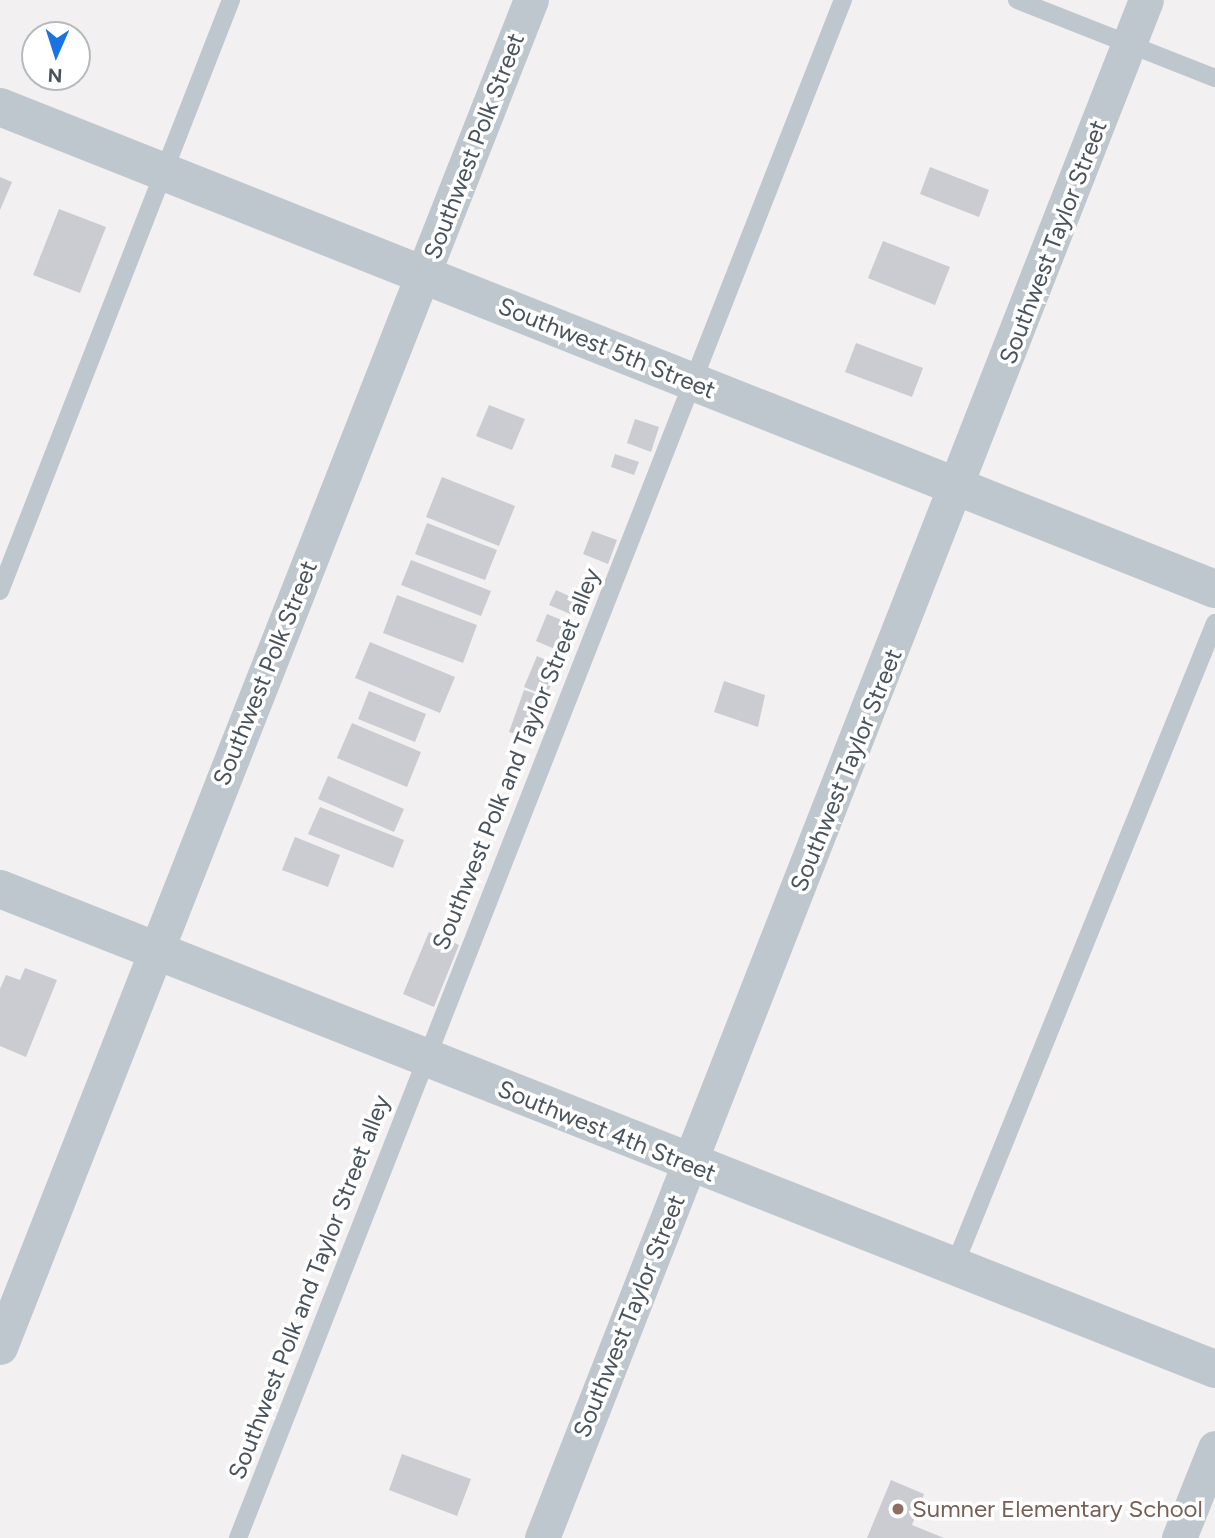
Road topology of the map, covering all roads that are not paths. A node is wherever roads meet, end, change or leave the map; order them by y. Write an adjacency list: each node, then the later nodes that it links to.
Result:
1 (231, 0): 9 (lane)
2 (531, 0): 10 (street, Southwest Polk Street)
3 (843, 0): 11 (lane, Southwest Polk and Taylor Street alley)
4 (1017, 0): 6 (lane)
5 (1146, 0): 6 (street, Southwest Taylor Street)
6 (1129, 44): 7 (lane); 12 (street, Southwest Taylor Street)
7 (1215, 78)
8 (0, 107): 9 (street, Southwest 5th Street)
9 (164, 172): 10 (street, Southwest 5th Street); 14 (lane)
10 (424, 275): 11 (street, Southwest 5th Street); 17 (street, Southwest Polk Street)
11 (692, 381): 12 (street, Southwest 5th Street); 18 (lane, Southwest Polk and Taylor Street alley)
12 (958, 487): 13 (street, Southwest 5th Street); 19 (street, Southwest Taylor Street)
13 (1215, 589)
14 (0, 591)
15 (1215, 623): 20 (lane)
16 (0, 889): 17 (street, Southwest 4th Street)
17 (156, 950): 18 (street, Southwest 4th Street); 21 (street, Southwest Polk Street)
18 (424, 1058): 19 (street, Southwest 4th Street); 24 (lane, Southwest Polk and Taylor Street alley)
19 (689, 1166): 20 (street, Southwest 4th Street); 25 (street, Southwest Taylor Street)
20 (955, 1264): 22 (street, Southwest 4th Street)
21 (0, 1347)
22 (1215, 1369)
23 (1215, 1448): 26 (street)
24 (238, 1538)
25 (542, 1538)
26 (1179, 1538)

